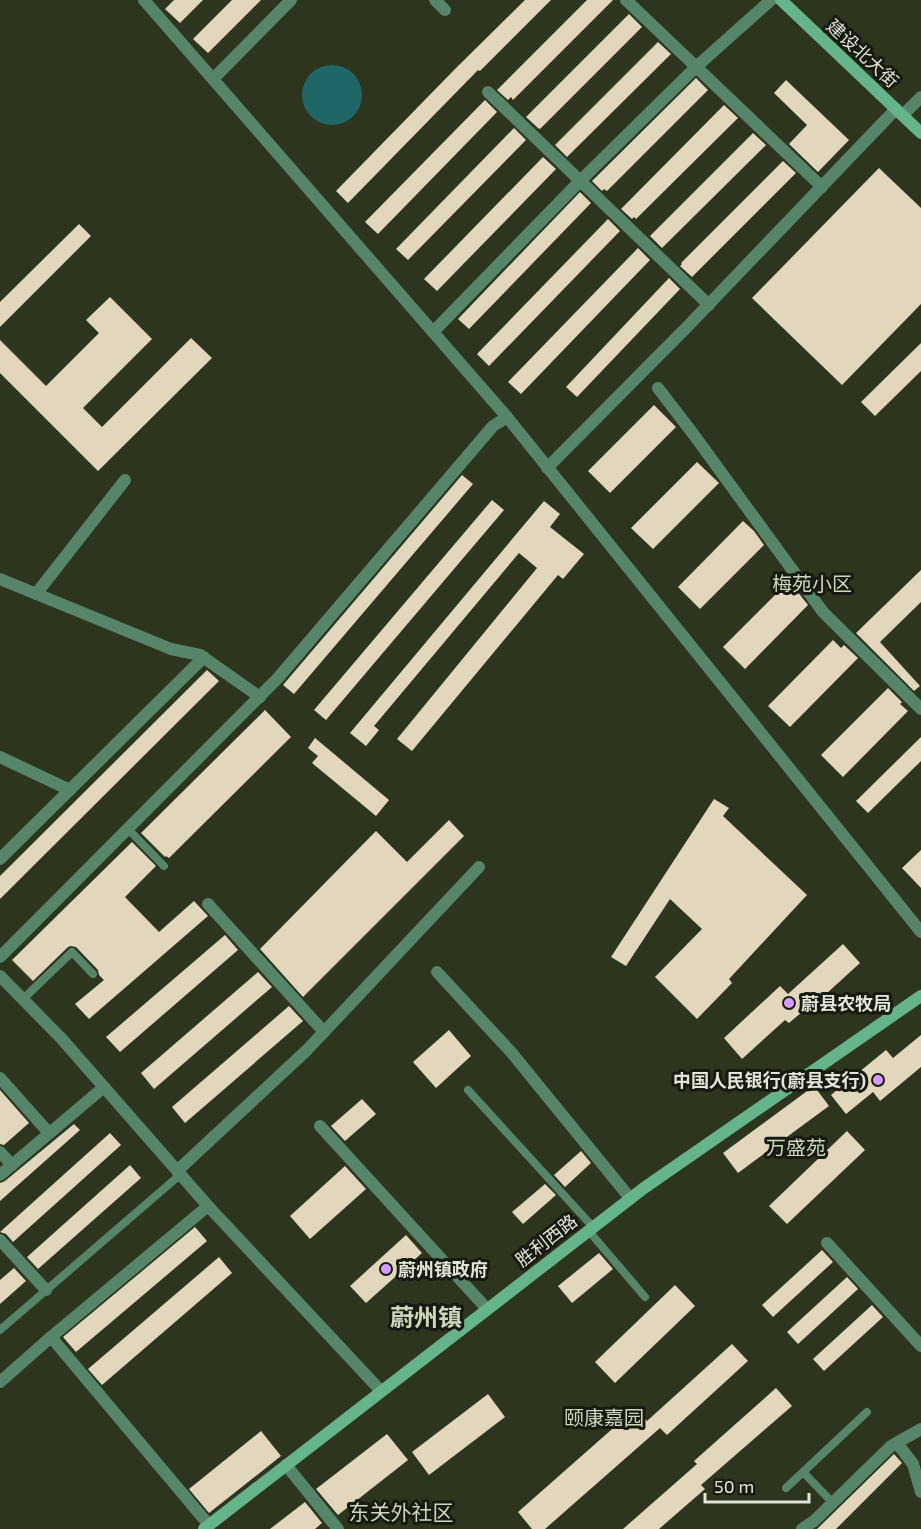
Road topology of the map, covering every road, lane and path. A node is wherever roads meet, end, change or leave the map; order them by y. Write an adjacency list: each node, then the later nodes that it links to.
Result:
1 (144, 0): 9 (street)
2 (291, 0): 9 (street)
3 (435, 0): 7 (street)
4 (626, 0): 8 (street)
5 (771, 0): 8 (street)
6 (781, 0): 12 (main road, 建设北大街)
7 (445, 10)
8 (696, 67): 14 (street); 15 (street)
9 (213, 80): 17 (street)
10 (488, 92): 14 (street)
11 (921, 97): 12 (street)
12 (899, 112): 13 (main road, 建设北大街); 15 (street)
13 (921, 133)
14 (580, 181): 16 (street); 17 (street)
15 (822, 187): 16 (street)
16 (709, 305): 20 (street)
17 (433, 332): 19 (street)
18 (658, 388): 26 (street)
19 (507, 417): 20 (street); 25 (street)
20 (547, 468): 34 (street)
21 (125, 480): 23 (street)
22 (0, 579): 23 (street)
23 (36, 594): 24 (street)
24 (204, 657): 25 (street); 28 (street)
25 (260, 696): 29 (street)
26 (921, 710)
27 (0, 757): 28 (street)
28 (70, 790): 30 (street)
29 (128, 829): 31 (lane); 35 (street)
30 (0, 860)
31 (164, 866)
32 (479, 867): 41 (street)
33 (208, 904): 41 (street)
34 (921, 932)
35 (0, 957)
36 (436, 972): 51 (street)
37 (93, 974): 40 (lane)
38 (0, 976): 40 (street)
39 (921, 996): 51 (main road, 胜利西路)
40 (22, 999): 43 (street)
41 (324, 1032): 49 (street)
42 (0, 1078): 46 (street)
43 (104, 1087): 46 (street); 49 (street)
44 (468, 1090): 53 (lane)
45 (320, 1126): 58 (street)
46 (49, 1133): 48 (street)
47 (0, 1152): 48 (street)
48 (12, 1165): 50 (street)
49 (179, 1173): 52 (street); 56 (lane)
50 (0, 1175)
51 (630, 1198): 53 (main road, 胜利西路)
52 (208, 1206): 60 (street); 63 (street)
53 (591, 1228): 57 (lane); 58 (main road, 胜利西路)
54 (0, 1240): 56 (street)
55 (827, 1243): 61 (street)
56 (46, 1290): 59 (lane)
57 (645, 1297)
58 (487, 1309): 63 (main road, 胜利西路)
59 (0, 1330)
60 (51, 1337): 62 (street); 72 (street)
61 (921, 1347)
62 (0, 1382)
63 (381, 1391): 67 (main road, 胜利西路)
64 (867, 1412): 68 (lane)
65 (921, 1429): 66 (street)
66 (897, 1443): 70 (street); 71 (street)
67 (286, 1465): 72 (main road, 胜利西路); 73 (street)
68 (803, 1472): 69 (lane); 71 (lane)
69 (786, 1488)
70 (921, 1492)
71 (833, 1503): 74 (street)
72 (207, 1527)
73 (338, 1529)
74 (802, 1529)

